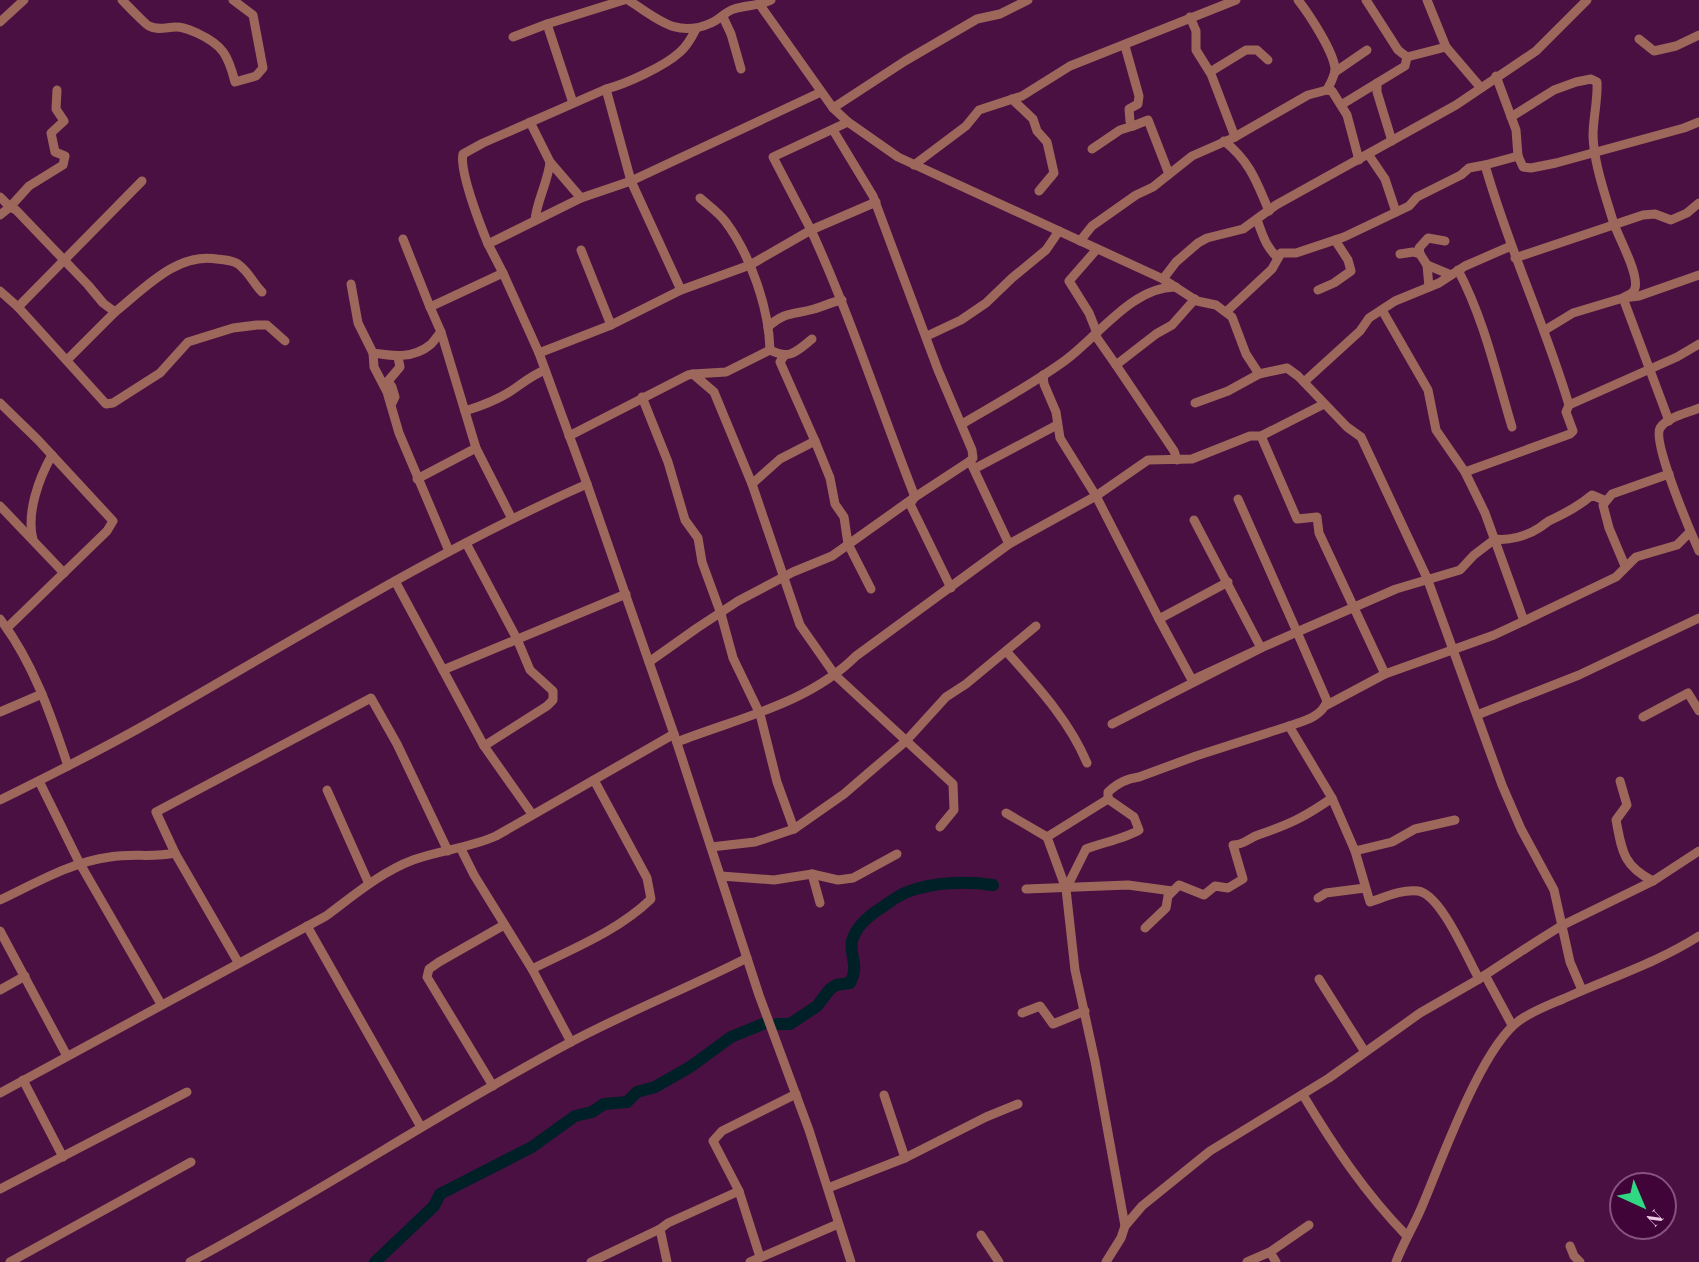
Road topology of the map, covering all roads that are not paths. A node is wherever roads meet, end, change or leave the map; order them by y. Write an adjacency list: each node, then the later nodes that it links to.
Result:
1 (24, 0): 16 (street)
2 (122, 0): 3 (street)
3 (233, 0)
4 (626, 0): 17 (street); 18 (street)
5 (771, 0): 13 (street)
6 (1028, 0): 40 (street)
7 (1236, 0): 15 (street)
8 (1298, 0): 29 (street)
9 (1366, 0): 25 (street)
10 (1427, 0): 23 (street)
11 (1585, 1): 30 (street)
12 (731, 5): 13 (street); 14 (street)
13 (760, 5): 36 (street)
14 (723, 17): 18 (street); 27 (street)
15 (1190, 18): 22 (street); 28 (street)
16 (0, 22)
17 (547, 24): 20 (street); 38 (street)
18 (696, 29): 33 (street)
19 (1699, 35): 21 (street)
20 (513, 37)
21 (1639, 39)
22 (1125, 46): 37 (street); 45 (street)
23 (1446, 47): 25 (street); 32 (street)
24 (1367, 50): 29 (street)
25 (1407, 57): 31 (street)
26 (1268, 60): 28 (street)
27 (741, 69)
28 (1209, 72): 47 (street)
29 (1335, 72): 35 (street)
30 (1496, 76): 32 (street); 41 (street)
31 (1377, 83): 39 (street); 48 (street)
32 (1481, 88): 48 (street)
33 (606, 89): 38 (street); 60 (street)
34 (57, 90): 67 (street)
35 (1327, 90): 39 (street); 47 (street)
36 (821, 92): 40 (street); 60 (street)
37 (1012, 99): 56 (street); 61 (street)
38 (573, 103): 43 (street)
39 (1341, 105): 54 (street)
40 (833, 108): 44 (street)
41 (1511, 117): 51 (street); 53 (street)
42 (1699, 121): 51 (street)
43 (530, 122): 55 (street); 80 (street)
44 (848, 122): 46 (street); 56 (street)
45 (1133, 126): 50 (street); 58 (street)
46 (833, 130): 65 (street); 74 (street)
47 (1235, 137): 49 (street)
48 (1392, 141): 52 (street)
49 (1224, 142): 58 (street); 68 (street)
50 (1092, 149)
51 (1594, 152): 53 (street); 73 (street)
52 (1368, 154): 54 (street); 69 (street)
53 (1518, 156): 57 (street)
54 (1359, 160): 68 (street)
55 (550, 163): 63 (street); 71 (street)
56 (914, 165): 75 (street)
57 (1485, 165): 69 (street); 81 (street)
58 (1169, 174): 79 (street)
59 (142, 181): 88 (street)
60 (631, 181): 63 (street); 98 (street)
61 (1039, 191)
62 (0, 197): 67 (street)
63 (581, 198): 71 (street)
64 (700, 198): 89 (street)
65 (876, 202): 74 (street); 116 (street)
66 (1699, 203): 73 (street)
67 (10, 207): 70 (street); 88 (street)
68 (1269, 211): 72 (street)
69 (1396, 212): 77 (street)
70 (0, 215)
71 (535, 220): 80 (street)
72 (1257, 220): 86 (street); 94 (street)
73 (1615, 226): 87 (street); 103 (street)
74 (811, 230): 89 (street); 105 (street)
75 (1059, 231): 79 (street); 116 (street)
76 (403, 239): 107 (street)
77 (1335, 240): 86 (street); 99 (street)
78 (1445, 240): 85 (street)
79 (1080, 241): 82 (street)
80 (488, 244): 91 (street)
81 (1511, 246): 87 (street); 92 (street)
82 (1097, 249): 94 (street); 115 (street)
83 (582, 250): 111 (street)
84 (1400, 254): 85 (street)
85 (1420, 254): 90 (street)
86 (1278, 258): 110 (street)
87 (1515, 258): 113 (street)
88 (65, 261): 106 (street); 109 (street)
89 (750, 265): 98 (street); 112 (street)
90 (1427, 265): 92 (street); 97 (street)
91 (503, 273): 107 (street); 122 (street)
92 (1454, 273): 97 (street); 144 (street)
93 (1699, 275): 103 (street)
94 (1159, 278): 96 (street); 102 (street)
95 (351, 285): 121 (street)
96 (1176, 287): 102 (street); 104 (street)
97 (1429, 288): 108 (street)
98 (681, 290): 111 (street)
99 (1318, 290)
100 (0, 291): 106 (street)
101 (262, 292): 109 (street)
102 (1143, 296): 115 (street)
103 (1623, 298): 113 (street); 128 (street)
104 (1195, 299): 110 (street); 126 (street)
105 (842, 300): 112 (street); 158 (street)
106 (18, 307): 125 (street)
107 (430, 307): 114 (street)
108 (1382, 310): 132 (street); 152 (street)
109 (115, 312): 125 (street)
110 (1226, 312): 130 (street)
111 (611, 325): 122 (street)
112 (768, 327): 120 (street)
113 (1545, 330): 138 (street)
114 (442, 332): 124 (street); 140 (street)
115 (1096, 334): 126 (street); 131 (street)
116 (927, 336): 142 (street)
117 (812, 340): 123 (street)
118 (285, 341): 125 (street)
119 (1699, 344): 128 (street)
120 (770, 350): 123 (street); 129 (street)
121 (373, 353): 124 (street); 137 (street)
122 (539, 353): 127 (street)
123 (784, 356): 147 (street)
124 (398, 357): 137 (street)
125 (66, 360)
126 (1116, 365): 150 (street)
127 (545, 370): 140 (street); 145 (street)
128 (1648, 370): 138 (street); 141 (street)
129 (693, 374): 133 (street); 156 (street)
130 (1259, 374): 132 (street); 135 (street)
131 (1043, 375): 142 (street); 143 (street)
132 (1304, 382): 136 (street)
133 (642, 397): 145 (street); 183 (street)
134 (0, 403): 149 (street)
135 (1195, 403)
136 (1324, 404): 146 (street); 176 (street)
137 (391, 405): 154 (street)
138 (1569, 405): 152 (street)
139 (1699, 408): 141 (street)
140 (465, 411): 148 (street)
141 (1668, 421): 153 (street)
142 (962, 424): 151 (street)
143 (1056, 425): 151 (street); 157 (street)
144 (1512, 427)
145 (569, 436): 155 (street)
146 (1261, 436): 150 (street); 182 (street)
147 (816, 441): 156 (street); 168 (street)
148 (476, 449): 154 (street); 162 (street)
149 (52, 455): 166 (street); 174 (street)
150 (1177, 460): 157 (street)
151 (972, 465): 158 (street); 169 (street)
152 (1465, 471): 165 (street)
153 (1669, 474): 160 (street); 164 (street)
154 (417, 479): 172 (street)
155 (587, 484): 162 (street); 181 (street)
156 (752, 484): 175 (street)
157 (1096, 496): 169 (street); 186 (street)
158 (915, 497): 168 (street); 179 (street)
159 (1238, 499): 190 (street)
160 (1606, 501): 165 (street); 173 (street)
161 (0, 506): 166 (street)
162 (511, 517): 167 (street)
163 (1194, 520): 178 (street)
164 (1690, 532): 170 (street); 171 (street)
165 (1495, 539): 176 (street); 187 (street)
166 (34, 543): 174 (street)
167 (466, 543): 172 (street); 191 (street)
168 (848, 544): 175 (street); 180 (street)
169 (1009, 544): 179 (street)
170 (1677, 545): 171 (street); 173 (street)
171 (1698, 550)
172 (449, 551): 177 (street)
173 (1625, 566): 187 (street)
174 (64, 573): 189 (street)
175 (784, 578): 183 (street); 197 (street)
176 (1427, 578): 182 (street); 193 (street)
177 (395, 581): 196 (street); 212 (street)
178 (1228, 582): 186 (street); 192 (street)
179 (951, 588): 197 (street)
180 (871, 589)
181 (626, 594): 191 (street); 195 (street)
182 (1353, 607): 190 (street); 198 (street)
183 (721, 614): 195 (street); 203 (street)
184 (1699, 618): 204 (street)
185 (0, 619): 189 (street)
186 (1159, 619): 192 (street)
187 (1524, 621): 193 (street)
188 (1036, 626): 194 (street)
189 (7, 628): 199 (street)
190 (1297, 632): 192 (street); 200 (street)
191 (517, 639): 196 (street); 210 (street)
192 (1261, 648): 206 (street)
193 (1453, 649): 198 (street); 204 (street)
194 (1006, 651): 209 (street); 211 (street)
195 (649, 662): 208 (street)
196 (443, 670): 210 (street)
197 (835, 674): 203 (street); 209 (street)
198 (1385, 674): 200 (street)
199 (42, 694): 202 (street); 212 (street)
200 (1325, 706): 207 (street)
201 (1699, 711): 205 (street)
202 (0, 712)
203 (760, 714): 208 (street); 224 (street)
204 (1477, 715): 247 (street)
205 (1643, 716)
206 (1112, 723)
207 (1289, 726): 217 (street); 218 (street)
208 (676, 738): 213 (street); 226 (street)
209 (906, 741): 223 (street); 224 (street)
210 (485, 746): 221 (street)
211 (1087, 763)
212 (68, 766): 214 (street)
213 (594, 780): 221 (street); 253 (street)
214 (39, 781): 219 (street); 233 (street)
215 (1620, 781): 236 (street)
216 (327, 790): 237 (street)
217 (1332, 798): 229 (street); 241 (street)
218 (1108, 799): 225 (street); 239 (street)
219 (0, 800)
220 (1006, 813): 225 (street)
221 (533, 814): 227 (street)
222 (1455, 820): 229 (street)
223 (940, 827)
224 (794, 829): 226 (street)
225 (1047, 837): 239 (street)
226 (711, 847): 235 (street)
227 (461, 849): 228 (street); 245 (street)
228 (448, 851): 231 (street); 237 (street)
229 (1355, 851): 238 (street)
230 (1699, 851): 236 (street)
231 (175, 853): 233 (street); 252 (street)
232 (897, 854): 234 (street)
233 (79, 862): 243 (street); 259 (street)
234 (812, 874): 235 (street); 244 (street)
235 (721, 876): 251 (street)
236 (1653, 881): 247 (street)
237 (369, 884): 246 (street)
238 (1365, 888): 242 (street); 255 (street)
239 (1066, 889): 240 (street); 241 (street); 260 (street)
240 (1026, 890)
241 (1172, 891): 248 (street)
242 (1318, 898)
243 (0, 900)
244 (820, 903)
245 (504, 925): 253 (street); 267 (street)
246 (307, 926): 252 (street); 274 (street)
247 (1562, 926): 255 (street); 258 (street)
248 (1145, 928)
249 (0, 931): 254 (street)
250 (1699, 936): 258 (street)
251 (747, 958): 263 (street); 270 (street)
252 (238, 962): 259 (street)
253 (532, 969): 263 (street)
254 (26, 976): 257 (street); 265 (street)
255 (1482, 977): 262 (street); 264 (street)
256 (1319, 979): 264 (street)
257 (0, 990)
258 (1582, 990): 262 (street)
259 (161, 1004): 265 (street)
260 (1085, 1011): 261 (street); 283 (street)
261 (1022, 1013)
262 (1512, 1025): 286 (street)
263 (571, 1042): 267 (street)
264 (1365, 1052): 272 (street)
265 (66, 1056): 266 (street)
266 (23, 1080): 269 (street); 275 (street)
267 (493, 1086): 274 (street)
268 (187, 1091): 275 (street)
269 (0, 1093)
270 (796, 1094): 278 (street); 280 (street)
271 (884, 1095): 276 (street)
272 (1303, 1095): 283 (street); 286 (street)
273 (1018, 1104): 276 (street)
274 (421, 1127): 291 (street)
275 (63, 1157): 279 (street)
276 (905, 1158): 278 (street)
277 (191, 1162): 290 (street)
278 (828, 1188): 281 (street)
279 (0, 1189)
280 (739, 1191): 284 (street); 289 (street)
281 (838, 1224): 289 (street); 295 (street)
282 (1309, 1225): 288 (street)
283 (1125, 1226): 297 (street)
284 (660, 1229): 292 (street); 293 (street)
285 (981, 1235): 296 (street)
286 (1406, 1235): 300 (street)
287 (1570, 1246): 301 (street)
288 (1270, 1251): 298 (street); 299 (street)
289 (760, 1257): 294 (street)
290 (10, 1262)
291 (190, 1262)
292 (591, 1262)
293 (667, 1262)
294 (750, 1262)
295 (851, 1262)
296 (999, 1262)
297 (1106, 1262)
298 (1247, 1262)
299 (1276, 1262)
300 (1396, 1262)
301 (1580, 1262)

